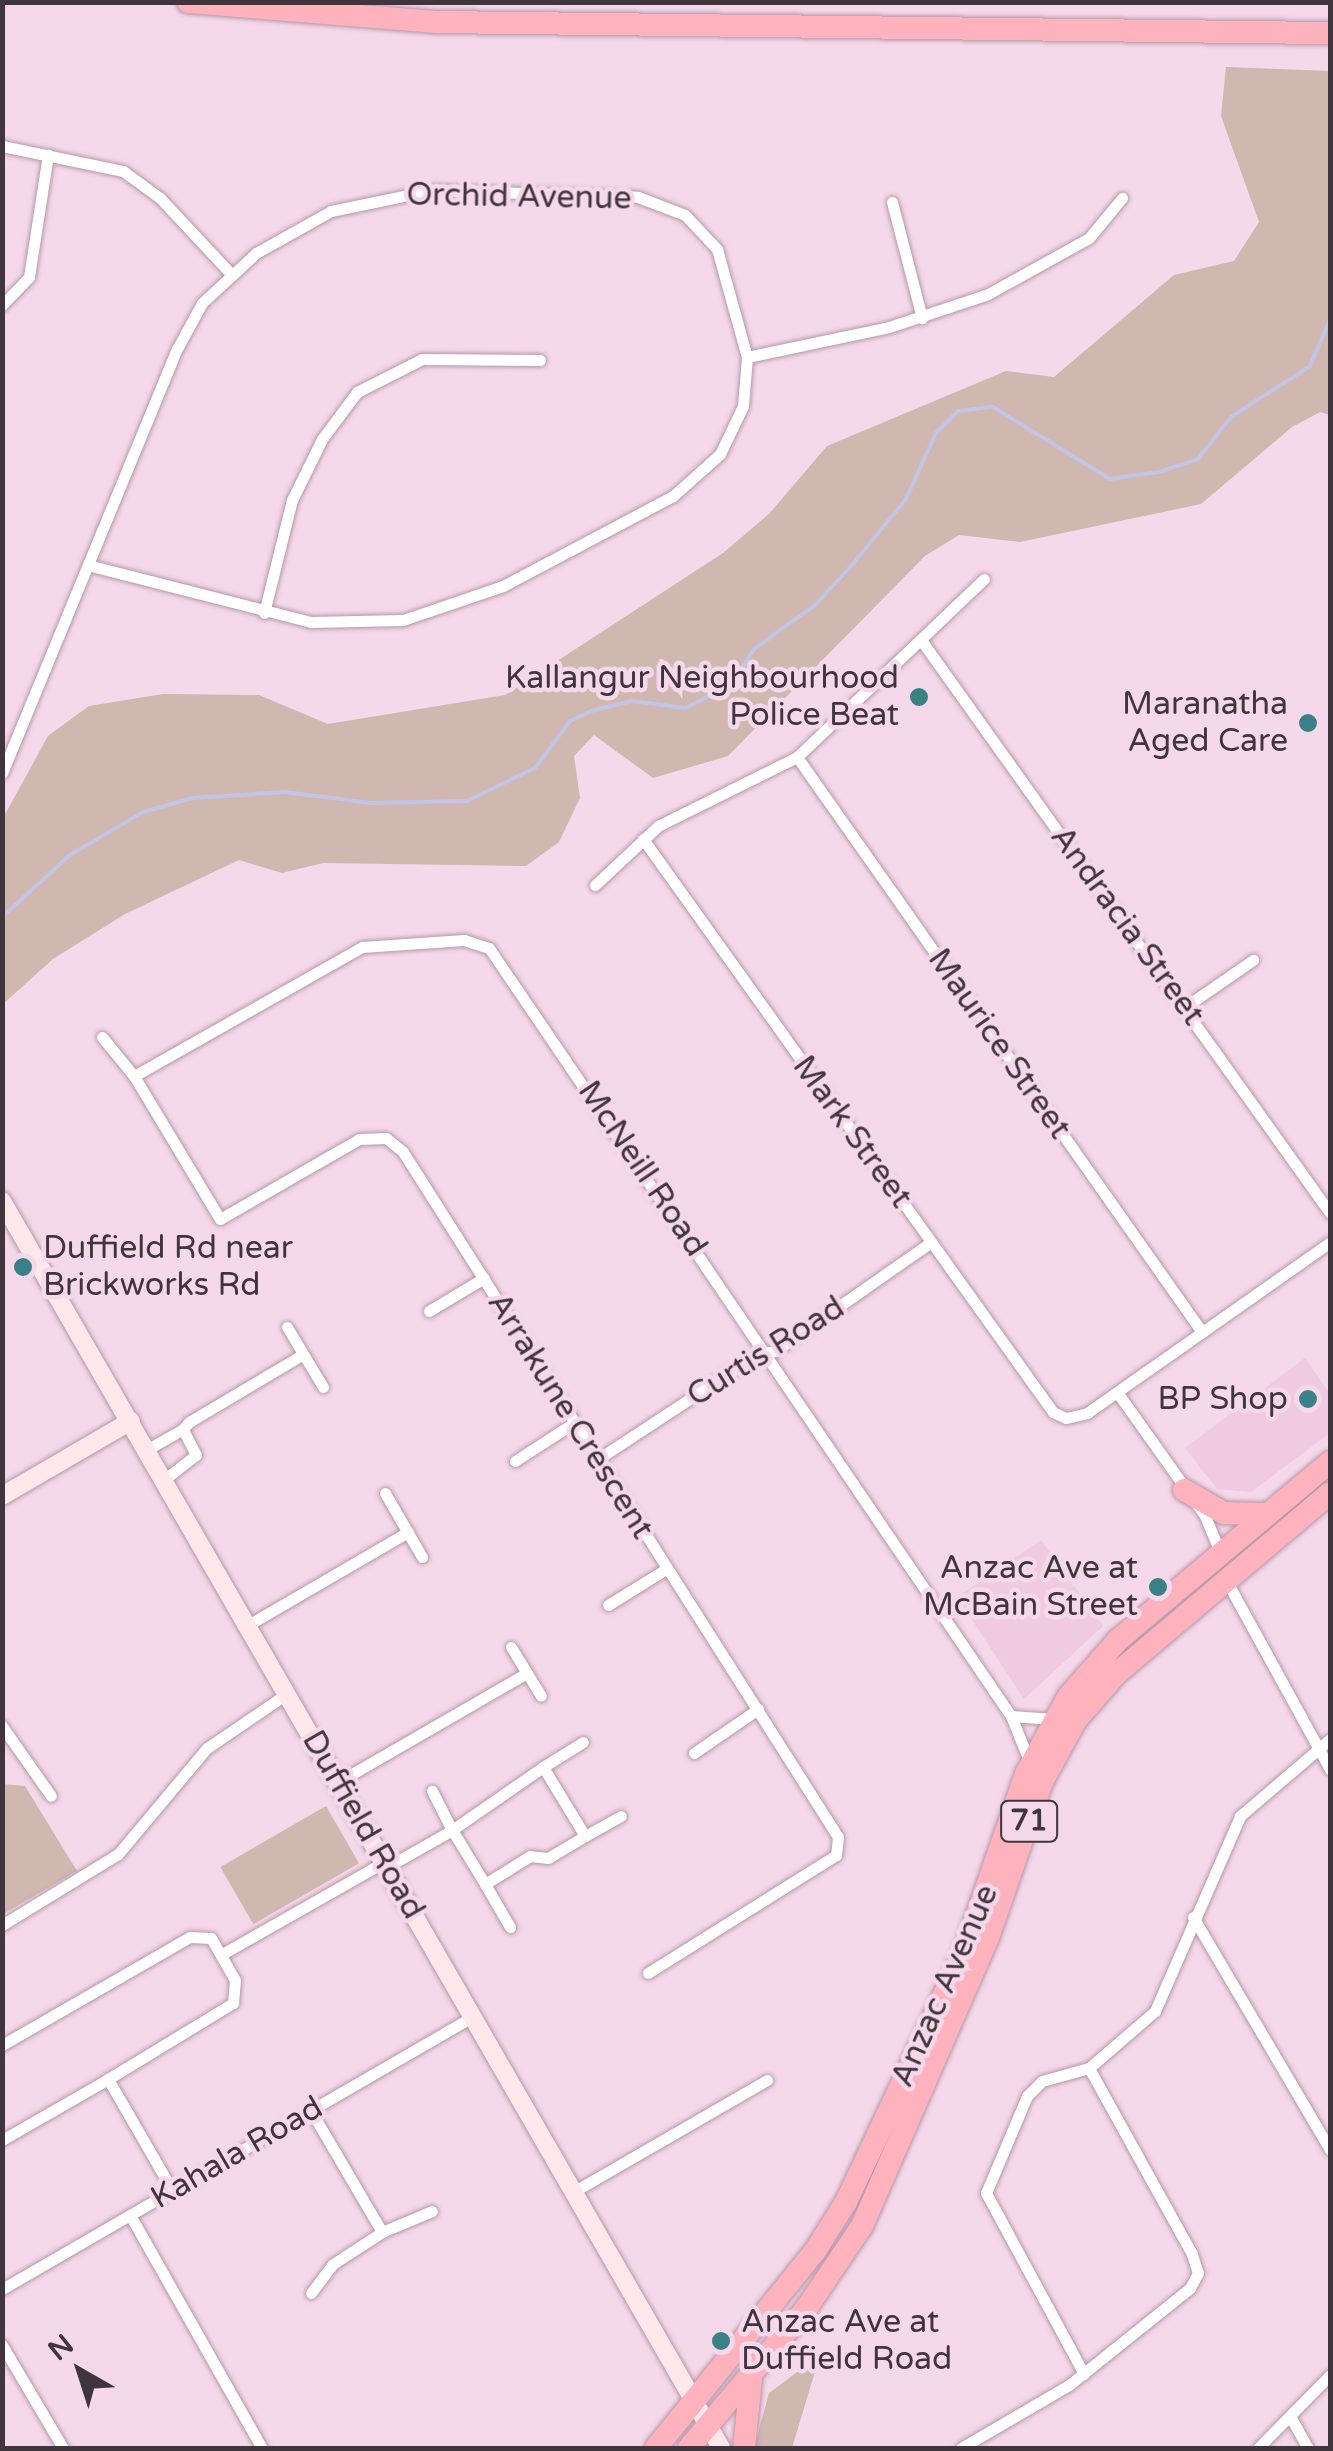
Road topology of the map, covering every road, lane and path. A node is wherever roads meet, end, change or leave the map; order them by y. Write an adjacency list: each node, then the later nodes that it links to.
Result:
1 (188, 2): 2 (highway)
2 (1330, 32)
3 (2, 146): 4 (street)
4 (48, 154): 7 (street); 8 (street)
5 (1122, 198): 9 (street)
6 (892, 202): 9 (street)
7 (232, 275): 10 (street, Orchid Avenue); 12 (street, Orchid Avenue)
8 (2, 304)
9 (922, 318): 10 (street)
10 (747, 357): 14 (street, Orchid Avenue)
11 (540, 360): 14 (street)
12 (88, 565): 14 (street, Orchid Avenue); 17 (street, Orchid Avenue)
13 (984, 579): 15 (street)
14 (264, 612)
15 (922, 640): 16 (street); 21 (street, Andracia Street)
16 (797, 757): 18 (street); 31 (street, Maurice Street)
17 (2, 774)
18 (643, 840): 19 (street); 26 (street, Mark Street)
19 (596, 884)
20 (1252, 960): 21 (street)
21 (1185, 1007): 25 (street, Andracia Street)
22 (102, 1037): 23 (street, Arrakune Crescent)
23 (134, 1076): 28 (street, Arrakune Crescent); 32 (street, McNeill Road)
24 (2, 1202): 36 (street, Duffield Road)
25 (1330, 1213)
26 (932, 1242): 32 (street, Curtis Road); 35 (street, Mark Street)
27 (1330, 1242): 31 (street)
28 (484, 1278): 29 (street); 37 (street, Arrakune Crescent)
29 (430, 1311)
30 (287, 1327): 33 (street)
31 (1202, 1332): 35 (street)
32 (767, 1352): 40 (street, Curtis Road); 61 (street, McNeill Road)
33 (302, 1354): 34 (street); 38 (street)
34 (323, 1387)
35 (1118, 1392): 44 (street)
36 (131, 1421): 39 (street, Duffield Road); 47 (street)
37 (575, 1422): 40 (street, Arrakune Crescent); 41 (street)
38 (183, 1429): 39 (street); 43 (street)
39 (148, 1449): 43 (street, Duffield Road)
40 (598, 1459): 52 (street, Arrakune Crescent)
41 (515, 1461)
42 (1330, 1462): 48 (highway, Anzac Avenue / 71)
43 (165, 1479): 55 (street, Duffield Road)
44 (1184, 1490): 48 (highway); 50 (street)
45 (384, 1493): 49 (street)
46 (1330, 1493): 53 (highway, Anzac Avenue / 71)
47 (2, 1496)
48 (1266, 1514): 50 (highway, Anzac Avenue / 71)
49 (408, 1532): 51 (street); 55 (street)
50 (1221, 1552): 53 (street); 62 (highway, Anzac Avenue / 71)
51 (422, 1557)
52 (666, 1570): 54 (street); 60 (street, Arrakune Crescent)
53 (1226, 1580): 66 (street); 101 (highway, Anzac Avenue / 71)
54 (608, 1606)
55 (248, 1624): 58 (street, Duffield Road)
56 (511, 1648): 57 (street)
57 (526, 1673): 59 (street); 71 (street)
58 (288, 1693): 71 (street, Duffield Road); 80 (street)
59 (540, 1696)
60 (758, 1709): 67 (street); 83 (street, Arrakune Crescent)
61 (1011, 1716): 62 (street); 68 (street, McNeill Road)
62 (1053, 1719): 68 (highway, Anzac Avenue / 71)
63 (2, 1726): 73 (street)
64 (1330, 1740): 66 (street)
65 (583, 1742): 69 (street)
66 (1319, 1749): 70 (street); 79 (street)
67 (694, 1753)
68 (1031, 1765): 103 (highway, Anzac Avenue / 71)
69 (543, 1768): 75 (street); 76 (street)
70 (1330, 1769)
71 (338, 1782): 77 (street, Duffield Road)
72 (432, 1791): 75 (street)
73 (51, 1796)
74 (621, 1816): 76 (street)
75 (452, 1830): 77 (street); 78 (street)
76 (585, 1836): 78 (street)
77 (385, 1864): 82 (street); 84 (street, Duffield Road)
78 (485, 1884): 81 (street)
79 (1193, 1917): 86 (street); 91 (street)
80 (2, 1926)
81 (510, 1927)
82 (224, 1953): 85 (street); 87 (street)
83 (648, 1973)
84 (472, 2017): 89 (street, Kahala Road); 93 (street, Duffield Road)
85 (2, 2045)
86 (1088, 2068): 100 (street); 100 (street)
87 (108, 2078): 90 (street); 92 (street)
88 (767, 2080): 93 (street)
89 (311, 2111): 92 (street, Kahala Road); 96 (street)
90 (2, 2140)
91 (1330, 2150)
92 (172, 2190): 95 (street, Kahala Road)
93 (573, 2192): 103 (street, Duffield Road)
94 (432, 2211): 96 (street)
95 (130, 2215): 97 (street, Kahala Road); 107 (street)
96 (379, 2226): 98 (street)
97 (2, 2289)
98 (311, 2293)
99 (2, 2345): 106 (street)
100 (1084, 2374): 112 (street)
101 (752, 2375): 105 (highway, Anzac Avenue / 71); 111 (highway)
102 (1330, 2376): 104 (street)
103 (694, 2402): 105 (street, Duffield Road); 108 (highway, Anzac Avenue / 71)
104 (1290, 2416): 113 (street); 114 (street)
105 (708, 2426): 109 (highway, Anzac Avenue / 71); 110 (street, Duffield Road)
106 (62, 2448)
107 (262, 2448)
108 (656, 2448)
109 (690, 2448)
110 (721, 2448)
111 (744, 2448)
112 (962, 2448)
113 (1258, 2448)
114 (1308, 2448)

